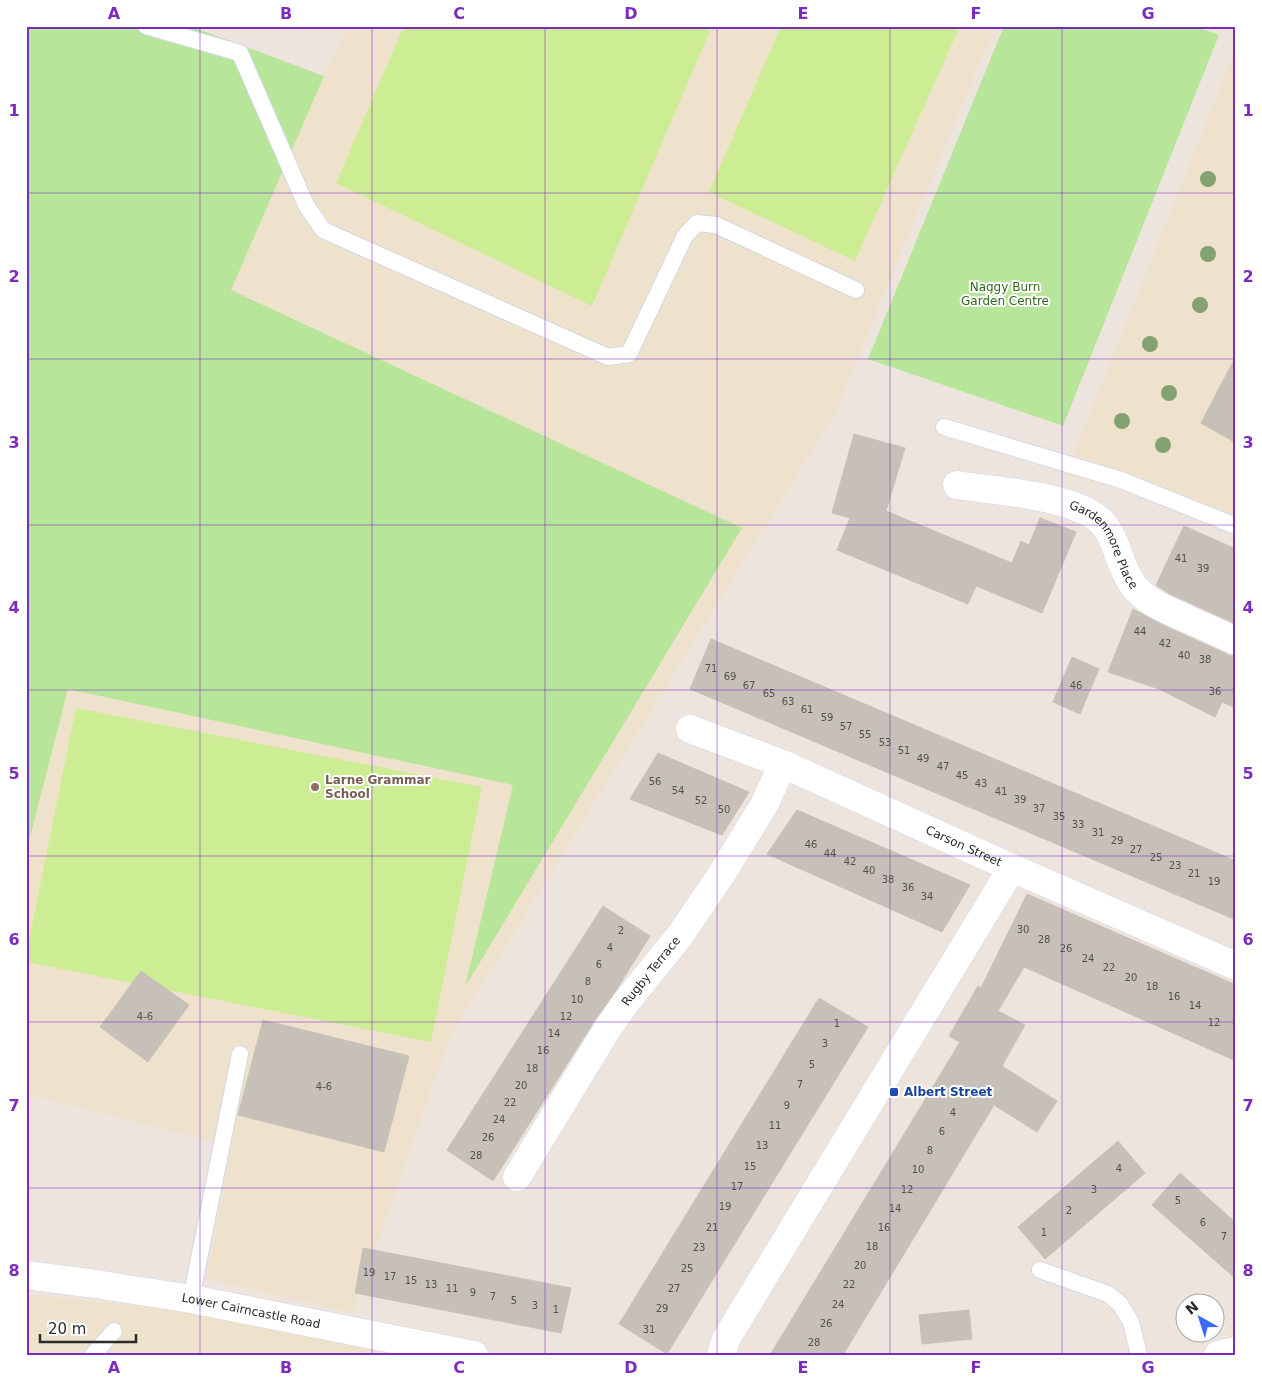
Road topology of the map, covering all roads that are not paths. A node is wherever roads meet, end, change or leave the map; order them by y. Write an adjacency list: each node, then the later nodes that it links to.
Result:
1 (146, 26): 2 (lane)
2 (856, 290)
3 (944, 427): 5 (lane)
4 (957, 485): 6 (street, Gardenmore Place)
5 (1236, 526)
6 (1236, 641)
7 (690, 729): 8 (street, Carson Street)
8 (782, 764): 9 (street, Carson Street); 12 (street, Rugby Terrace)
9 (1012, 868): 10 (street, Carson Street); 20 (street)
10 (1236, 966)
11 (240, 1054): 15 (lane)
12 (517, 1177)
13 (1040, 1270): 21 (lane)
14 (26, 1276): 15 (street, Lower Cairncastle Road)
15 (191, 1299): 18 (street, Lower Cairncastle Road)
16 (114, 1331): 19 (lane)
17 (1236, 1351): 22 (street)
18 (458, 1353)
19 (93, 1355)
20 (721, 1355)
21 (1139, 1355)
22 (1218, 1355)

